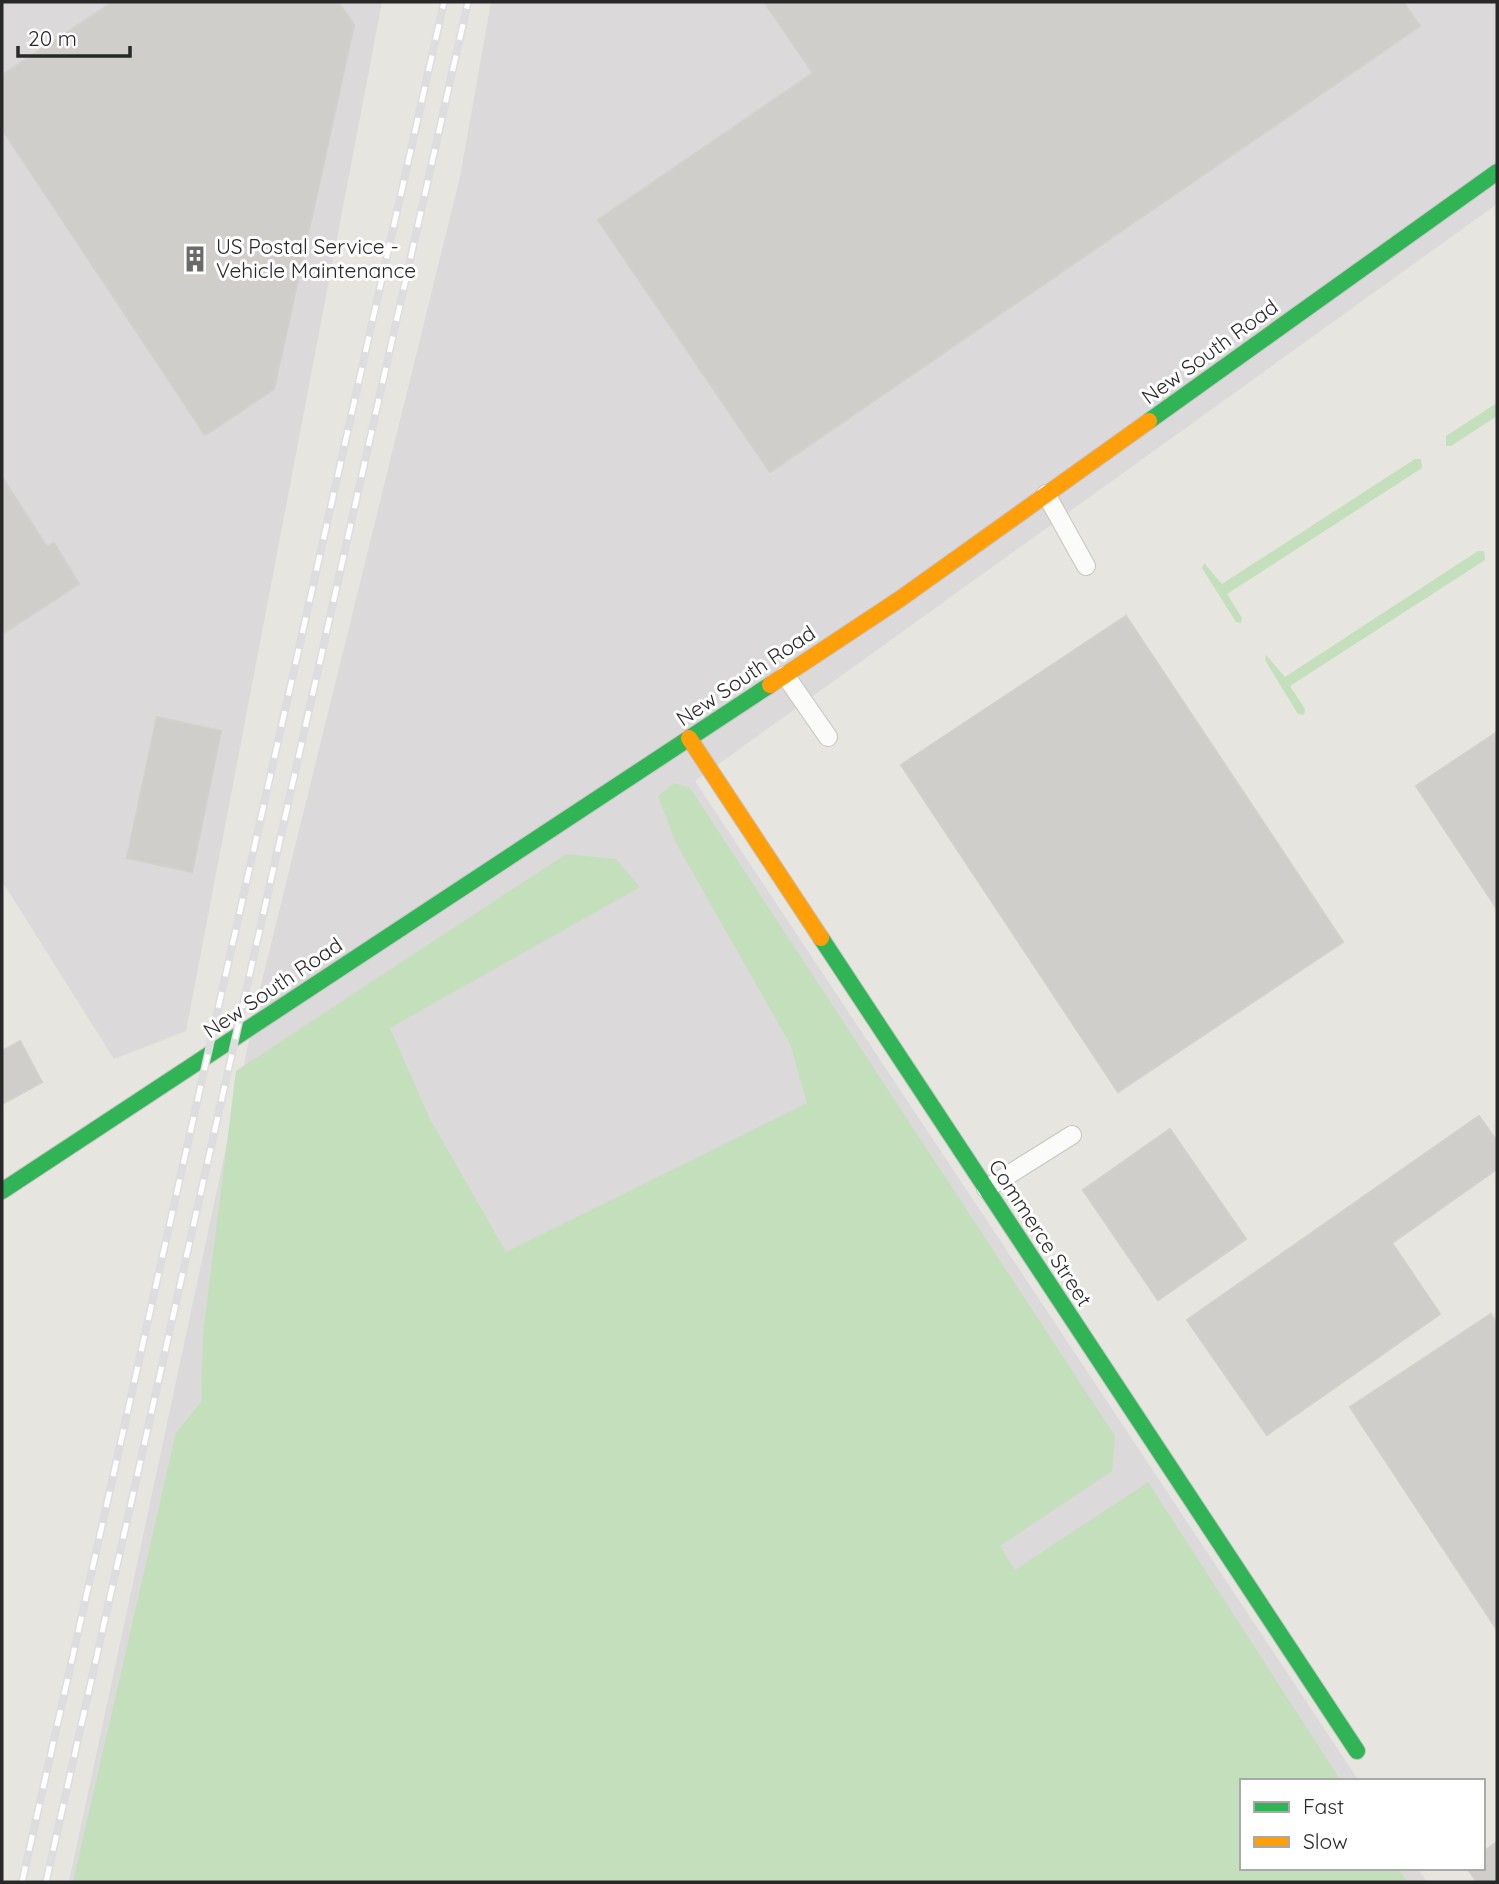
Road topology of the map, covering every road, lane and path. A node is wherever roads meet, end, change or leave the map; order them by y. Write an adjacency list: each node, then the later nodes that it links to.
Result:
1 (1497, 172): 2 (street, New South Road)
2 (1046, 494): 3 (lane); 4 (street, New South Road)
3 (1087, 566)
4 (785, 675): 5 (lane); 6 (street, New South Road)
5 (828, 737)
6 (689, 738): 8 (street, Commerce Street); 9 (street, New South Road)
7 (1072, 1135): 8 (lane)
8 (986, 1189): 10 (street, Commerce Street)
9 (2, 1191)
10 (1357, 1751)

